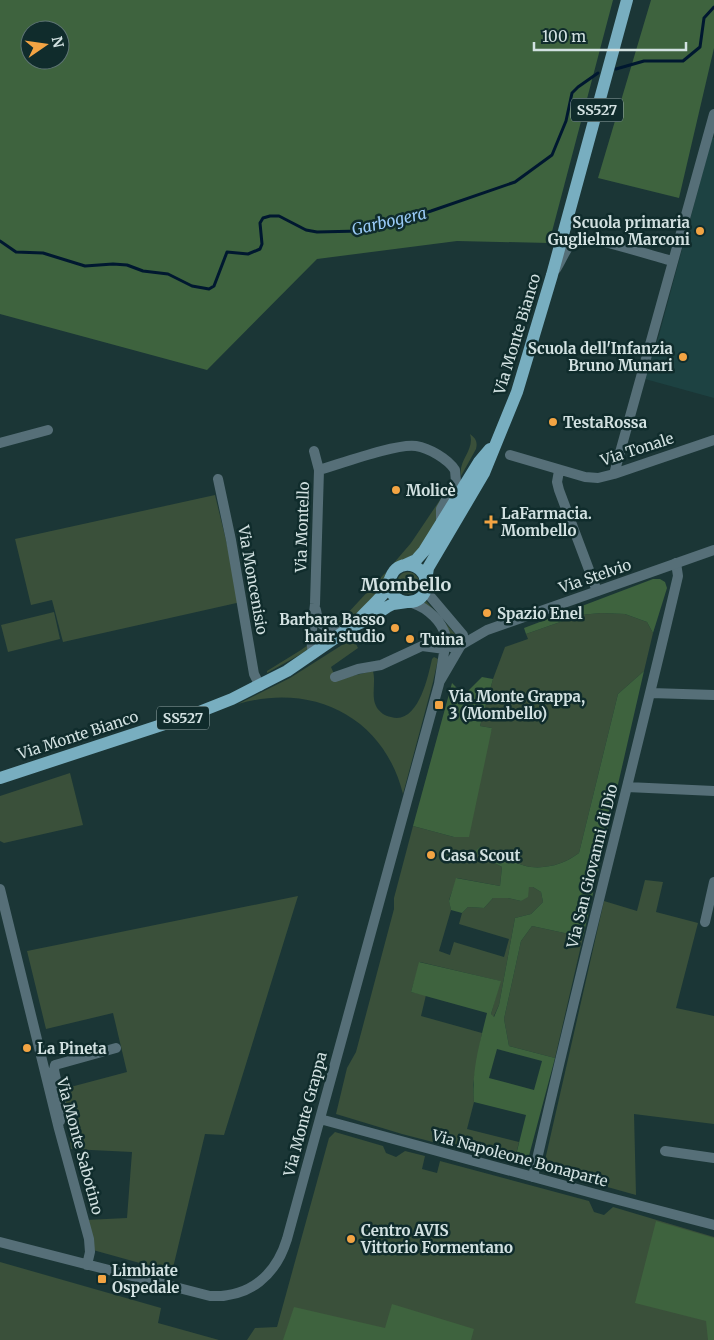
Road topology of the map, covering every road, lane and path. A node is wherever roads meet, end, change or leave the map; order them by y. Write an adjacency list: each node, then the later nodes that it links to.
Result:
1 (626, 0): 4 (main road, Via Monte Bianco / SS527)
2 (714, 114): 3 (street)
3 (673, 261): 4 (street); 13 (street)
4 (552, 275): 8 (main road, Via Monte Bianco)
5 (48, 430): 7 (street)
6 (714, 440): 13 (street, Via Tonale)
7 (0, 442)
8 (495, 444): 15 (main road, Via Monte Bianco); 20 (main road, Via Monte Bianco)
9 (314, 452): 11 (street, Via Montello)
10 (510, 455): 12 (street, Via Tonale)
11 (319, 470): 15 (street); 23 (street, Via Montello)
12 (559, 471): 13 (street, Via Tonale); 21 (street)
13 (614, 474)
14 (218, 479): 31 (street, Via Moncenisio)
15 (441, 523): 18 (main road, Via Monte Bianco)
16 (714, 550): 17 (street, Via Stelvio)
17 (676, 563): 21 (street, Via Stelvio); 33 (street, Via San Giovanni di Dio)
18 (406, 565): 19 (main road); 20 (main road)
19 (389, 581): 22 (main road); 25 (main road, Via Monte Bianco)
20 (426, 581): 22 (main road); 24 (street)
21 (597, 591): 26 (street, Via Stelvio)
22 (407, 602): 25 (main road, Via Monte Bianco); 27 (street)
23 (315, 604): 25 (street, Via Montello); 29 (street, Via Montello)
24 (452, 621): 26 (street, Via Stelvio); 28 (street)
25 (351, 627): 29 (main road, Via Monte Bianco / SS527)
26 (487, 630): 28 (street, Via Stelvio)
27 (446, 644): 28 (street); 30 (street); 32 (street, Via Monte Grappa)
28 (461, 645): 32 (street, Via Monte Grappa)
29 (313, 654): 31 (main road, Via Monte Bianco / SS527)
30 (334, 677)
31 (260, 686): 35 (main road, Via Monte Bianco / SS527)
32 (438, 687): 42 (street, Via Monte Grappa)
33 (650, 693): 34 (street); 36 (street, Via San Giovanni di Dio)
34 (714, 695)
35 (0, 778)
36 (627, 787): 37 (street); 46 (street, Via San Giovanni di Dio)
37 (714, 791)
38 (714, 882): 40 (street)
39 (0, 890): 43 (street, Via Monte Sabotino)
40 (705, 922)
41 (116, 1048): 43 (street)
42 (320, 1119): 46 (street, Via Napoleone Bonaparte); 49 (street, Via Monte Grappa)
43 (59, 1129): 49 (street, Via Monte Sabotino)
44 (665, 1151): 45 (street)
45 (714, 1158)
46 (533, 1177): 47 (street, Via Napoleone Bonaparte)
47 (714, 1225)
48 (0, 1242): 49 (street, Via Monte Grappa)
49 (87, 1265)

